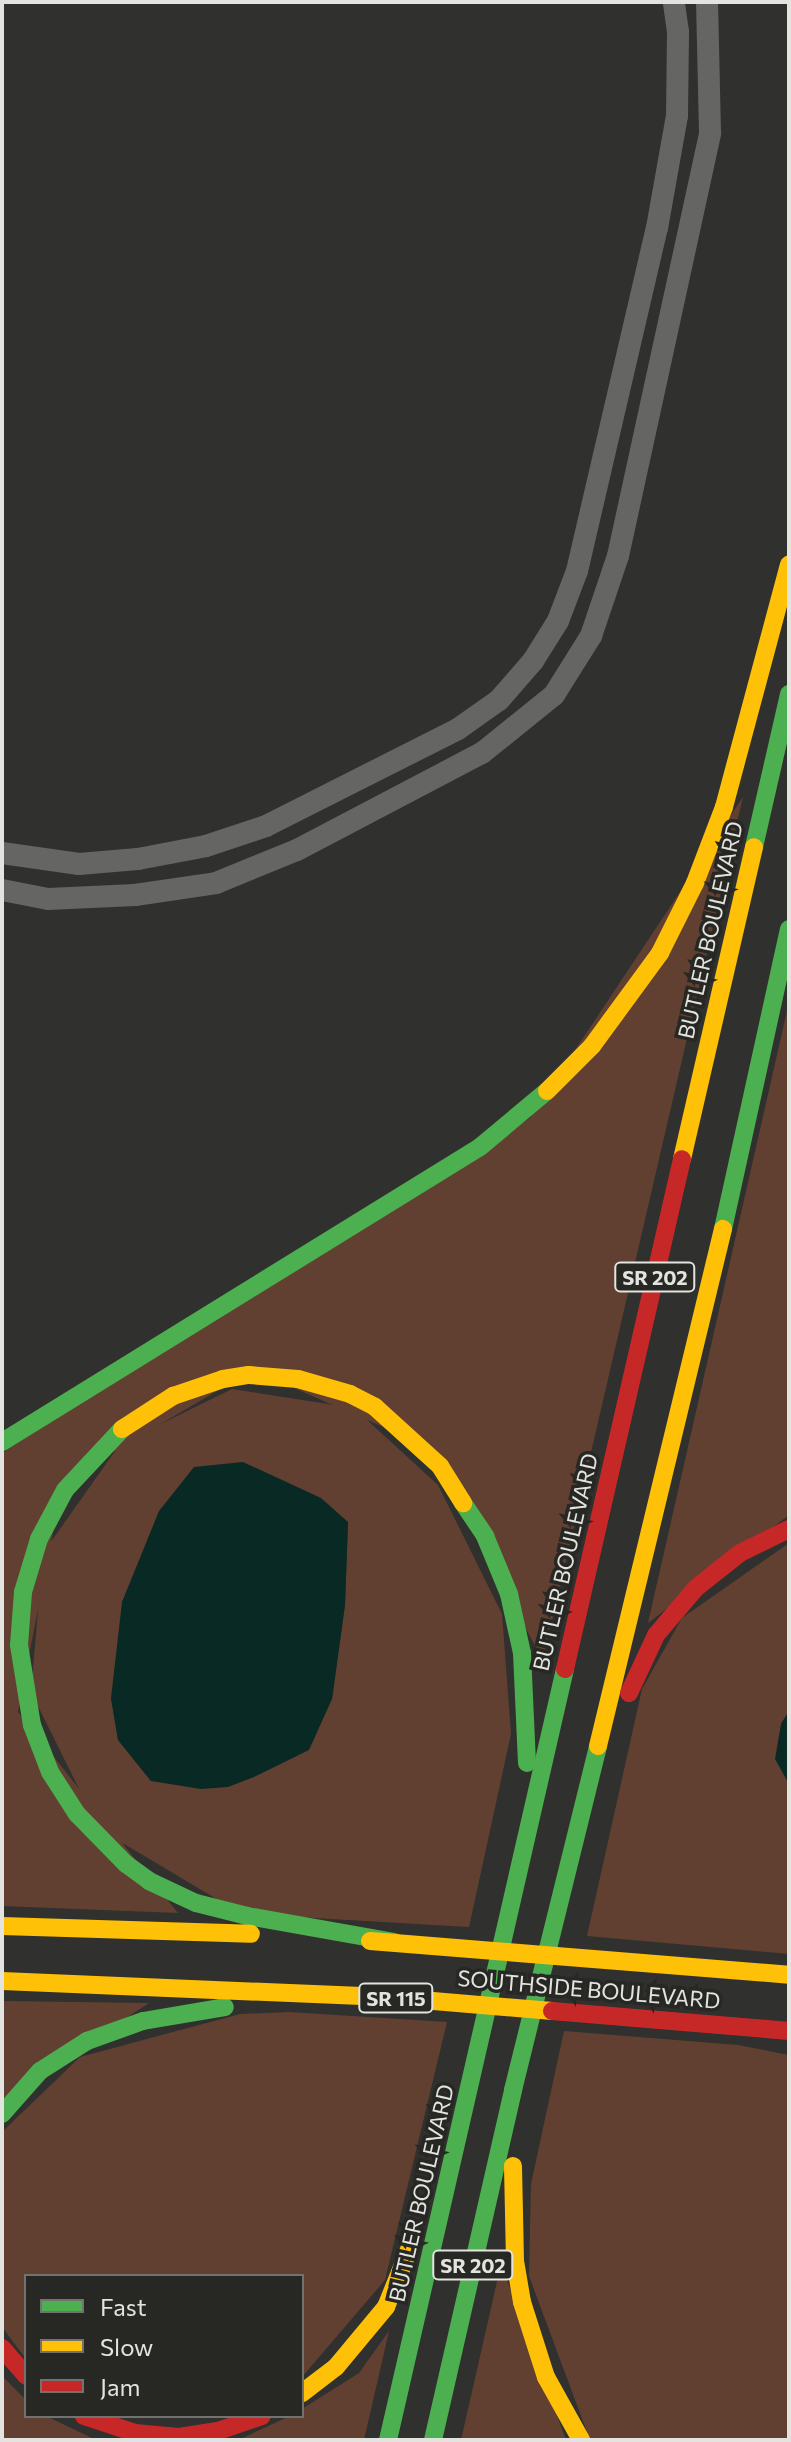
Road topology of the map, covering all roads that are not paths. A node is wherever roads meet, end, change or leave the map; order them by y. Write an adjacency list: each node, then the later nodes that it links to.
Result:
1 (674, 2): 5 (street)
2 (707, 2): 6 (street)
3 (789, 565): 8 (highway)
4 (789, 694): 11 (highway, BUTLER BOULEVARD / SR 202)
5 (2, 853)
6 (2, 890)
7 (789, 929): 10 (highway, SR 202)
8 (2, 1442)
9 (789, 1529): 10 (highway)
10 (593, 1764): 22 (highway, SR 202)
11 (521, 1859): 13 (highway); 24 (highway, BUTLER BOULEVARD / SR 202)
12 (2, 1926): 13 (highway, SOUTHSIDE BOULEVARD)
13 (395, 1942): 14 (highway, SOUTHSIDE BOULEVARD)
14 (670, 1963): 15 (highway); 16 (highway, SOUTHSIDE BOULEVARD)
15 (789, 1965)
16 (789, 1975)
17 (2, 1981): 18 (highway, SOUTHSIDE BOULEVARD / SR 115)
18 (386, 1997): 19 (highway, SOUTHSIDE BOULEVARD / SR 115); 23 (highway)
19 (665, 2019): 20 (highway, SOUTHSIDE BOULEVARD / SR 115); 21 (highway)
20 (789, 2031)
21 (789, 2046)
22 (513, 2090): 31 (highway, SR 202); 32 (highway)
23 (2, 2114)
24 (451, 2165): 27 (highway); 30 (highway, BUTLER BOULEVARD / SR 202)
25 (2, 2348): 26 (highway)
26 (24, 2374)
27 (304, 2391)
28 (90, 2418): 29 (highway)
29 (256, 2418)
30 (388, 2440)
31 (433, 2440)
32 (581, 2440)

